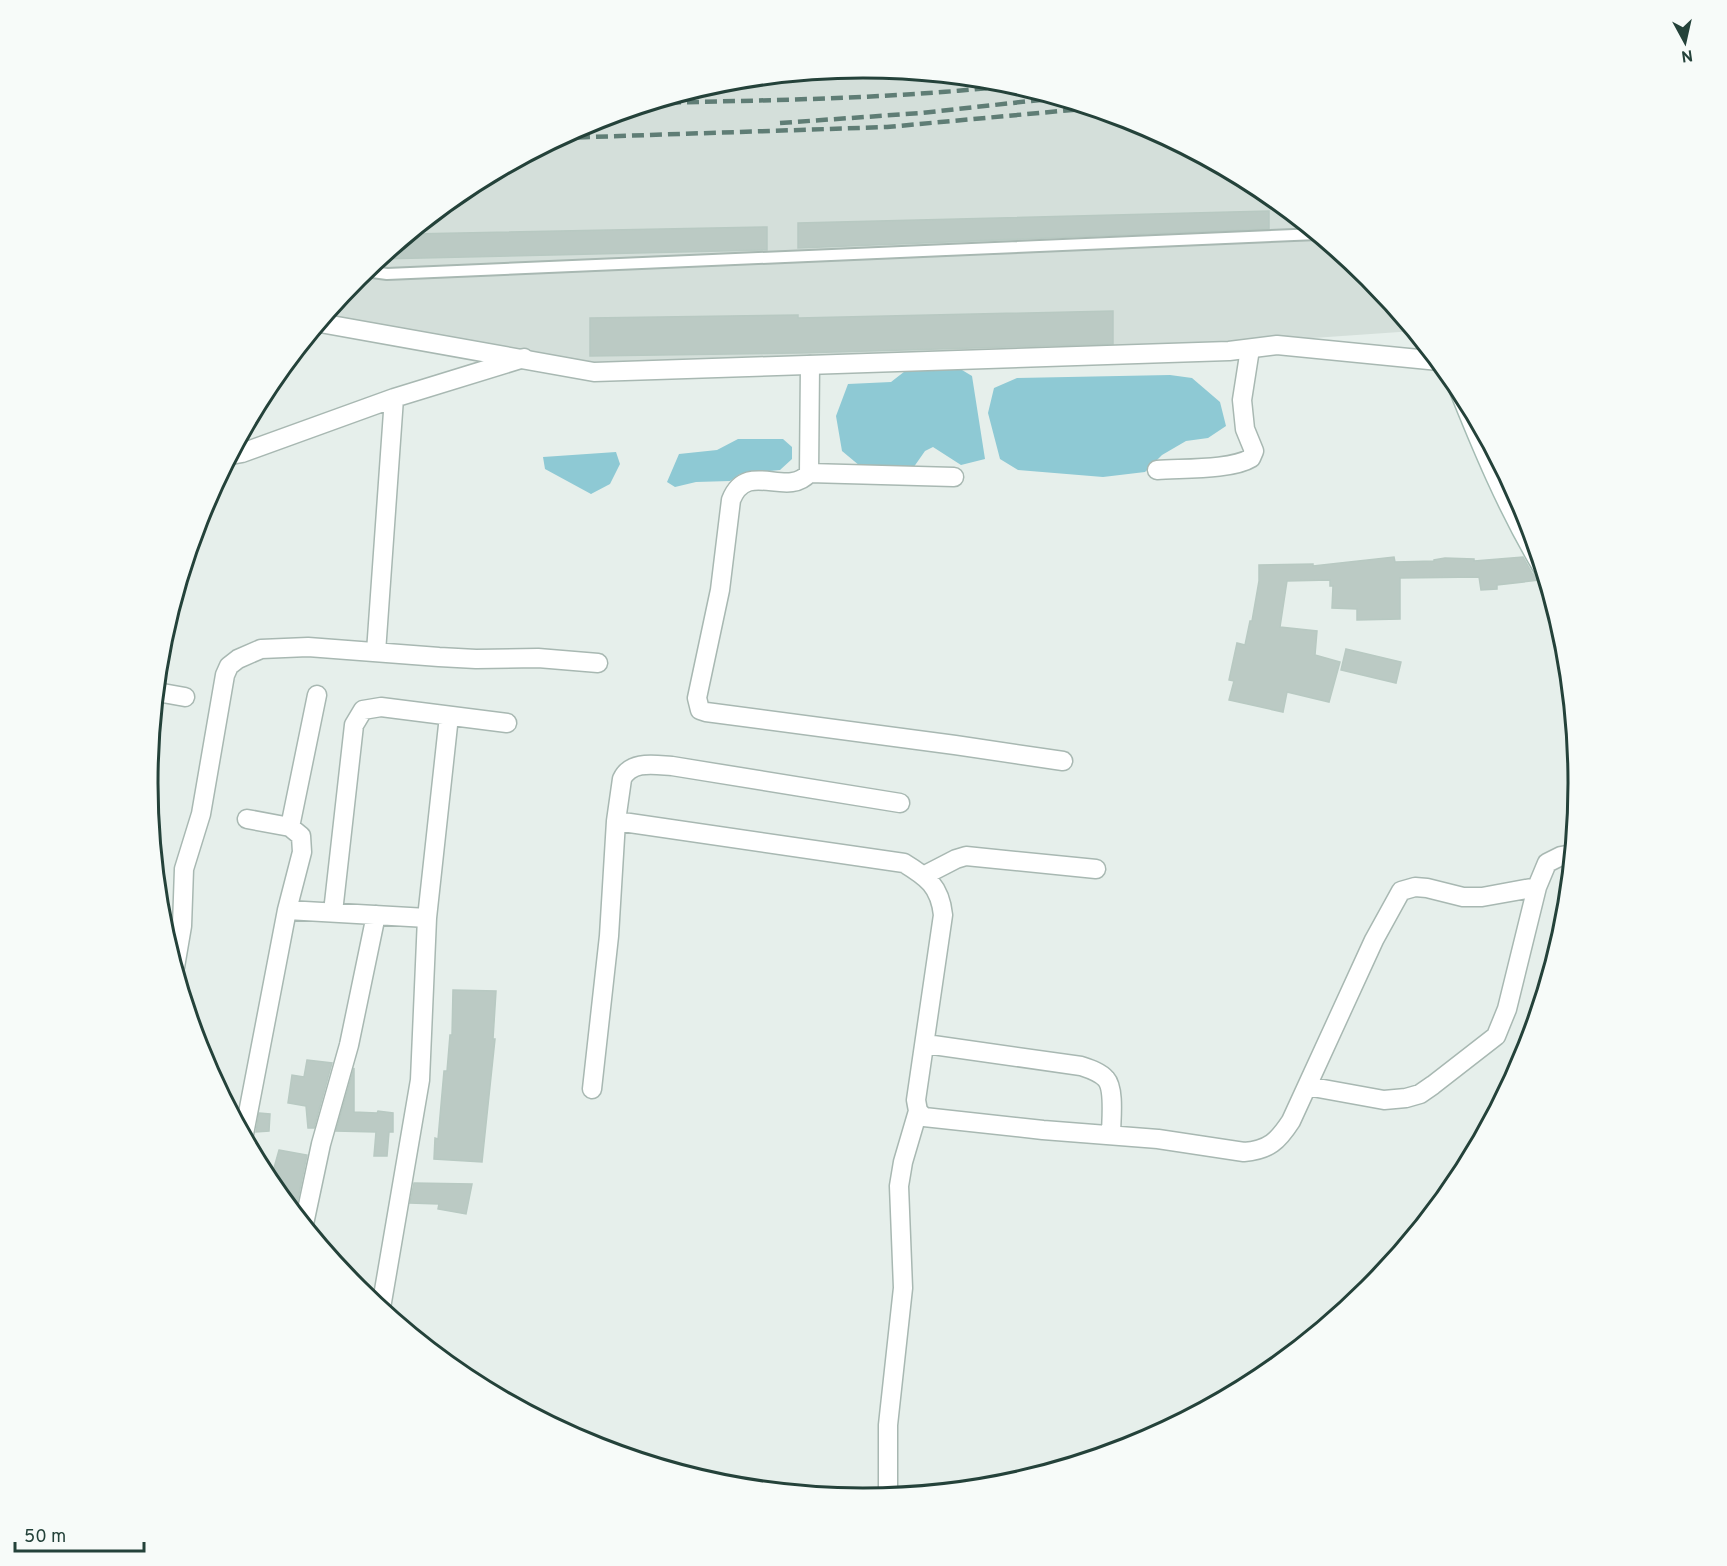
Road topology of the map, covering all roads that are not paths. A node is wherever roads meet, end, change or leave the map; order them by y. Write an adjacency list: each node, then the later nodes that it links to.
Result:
1 (1306, 235): 2 (lane)
2 (377, 273)
3 (328, 324): 5 (street)
4 (1250, 349): 6 (street); 7 (street); 11 (street)
5 (524, 358): 7 (street); 8 (street)
6 (1428, 361)
7 (810, 365): 12 (street)
8 (394, 398): 10 (street); 15 (street)
9 (1479, 440): 14 (street)
10 (241, 453)
11 (1157, 470)
12 (809, 473): 13 (street); 22 (street)
13 (954, 477)
14 (1506, 493)
15 (375, 652): 16 (street); 35 (street)
16 (598, 663)
17 (165, 693): 19 (street)
18 (317, 694): 26 (street)
19 (185, 697)
20 (449, 716): 21 (street); 32 (street); 34 (street)
21 (507, 723)
22 (1063, 761)
23 (900, 803): 25 (street)
24 (247, 819): 26 (street)
25 (616, 821): 29 (street); 38 (street)
26 (290, 827): 31 (street)
27 (1564, 855): 30 (street)
28 (1096, 869): 29 (street)
29 (925, 875): 36 (street)
30 (1537, 887): 37 (street); 37 (street)
31 (287, 910): 32 (street); 40 (street)
32 (333, 912): 33 (street)
33 (376, 915): 34 (street); 42 (street)
34 (428, 918): 43 (street)
35 (178, 947)
36 (926, 1044): 39 (street); 41 (street)
37 (1307, 1086): 41 (street)
38 (592, 1089)
39 (918, 1111): 41 (street); 44 (street)
40 (246, 1123)
41 (1111, 1135)
42 (306, 1214)
43 (383, 1298)
44 (888, 1487)

